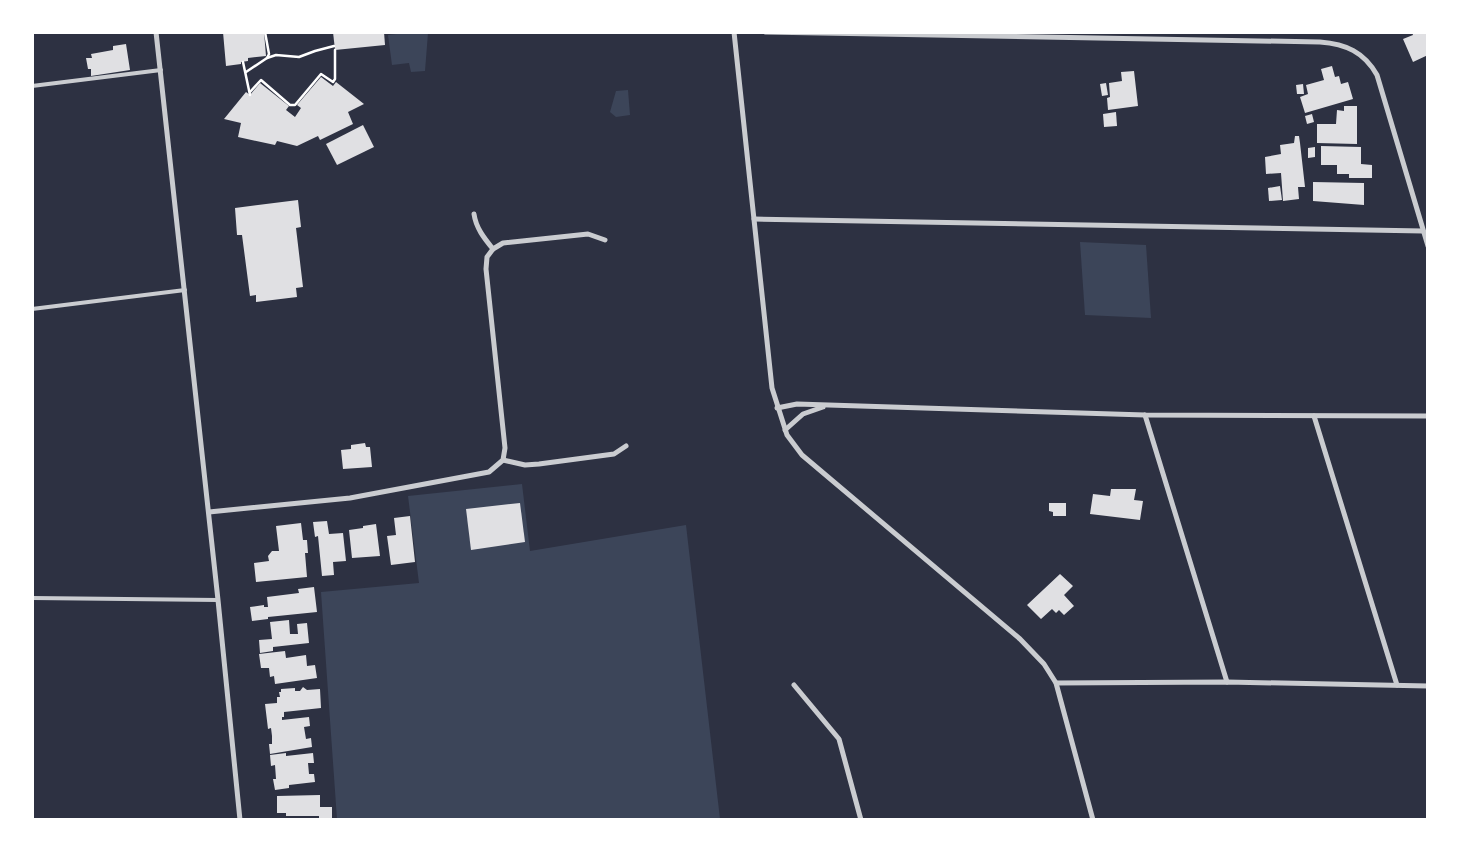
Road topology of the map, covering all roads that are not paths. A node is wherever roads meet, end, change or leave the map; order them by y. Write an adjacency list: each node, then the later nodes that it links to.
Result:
1 (156, 32): 4 (street)
2 (734, 32): 7 (street)
3 (765, 32): 8 (street)
4 (160, 70): 5 (lane); 12 (street)
5 (32, 86)
6 (474, 214): 11 (street)
7 (754, 219): 8 (street); 15 (street)
8 (1423, 231): 10 (street)
9 (605, 240): 11 (street)
10 (1428, 246)
11 (493, 249): 21 (street)
12 (184, 290): 13 (lane); 22 (street)
13 (32, 309)
14 (826, 406): 15 (street); 16 (street); 19 (street)
15 (777, 408): 19 (street)
16 (1145, 415): 17 (street); 26 (street)
17 (1314, 416): 18 (street); 28 (street)
18 (1428, 416)
19 (785, 430): 25 (street)
20 (626, 446): 21 (street)
21 (503, 460): 22 (street)
22 (209, 512): 24 (street)
23 (32, 598): 24 (lane)
24 (218, 600): 30 (street)
25 (1056, 682): 26 (street); 32 (street)
26 (1227, 682): 28 (street)
27 (794, 685): 31 (street)
28 (1397, 685): 29 (street)
29 (1428, 686)
30 (240, 820)
31 (861, 820)
32 (1093, 820)

